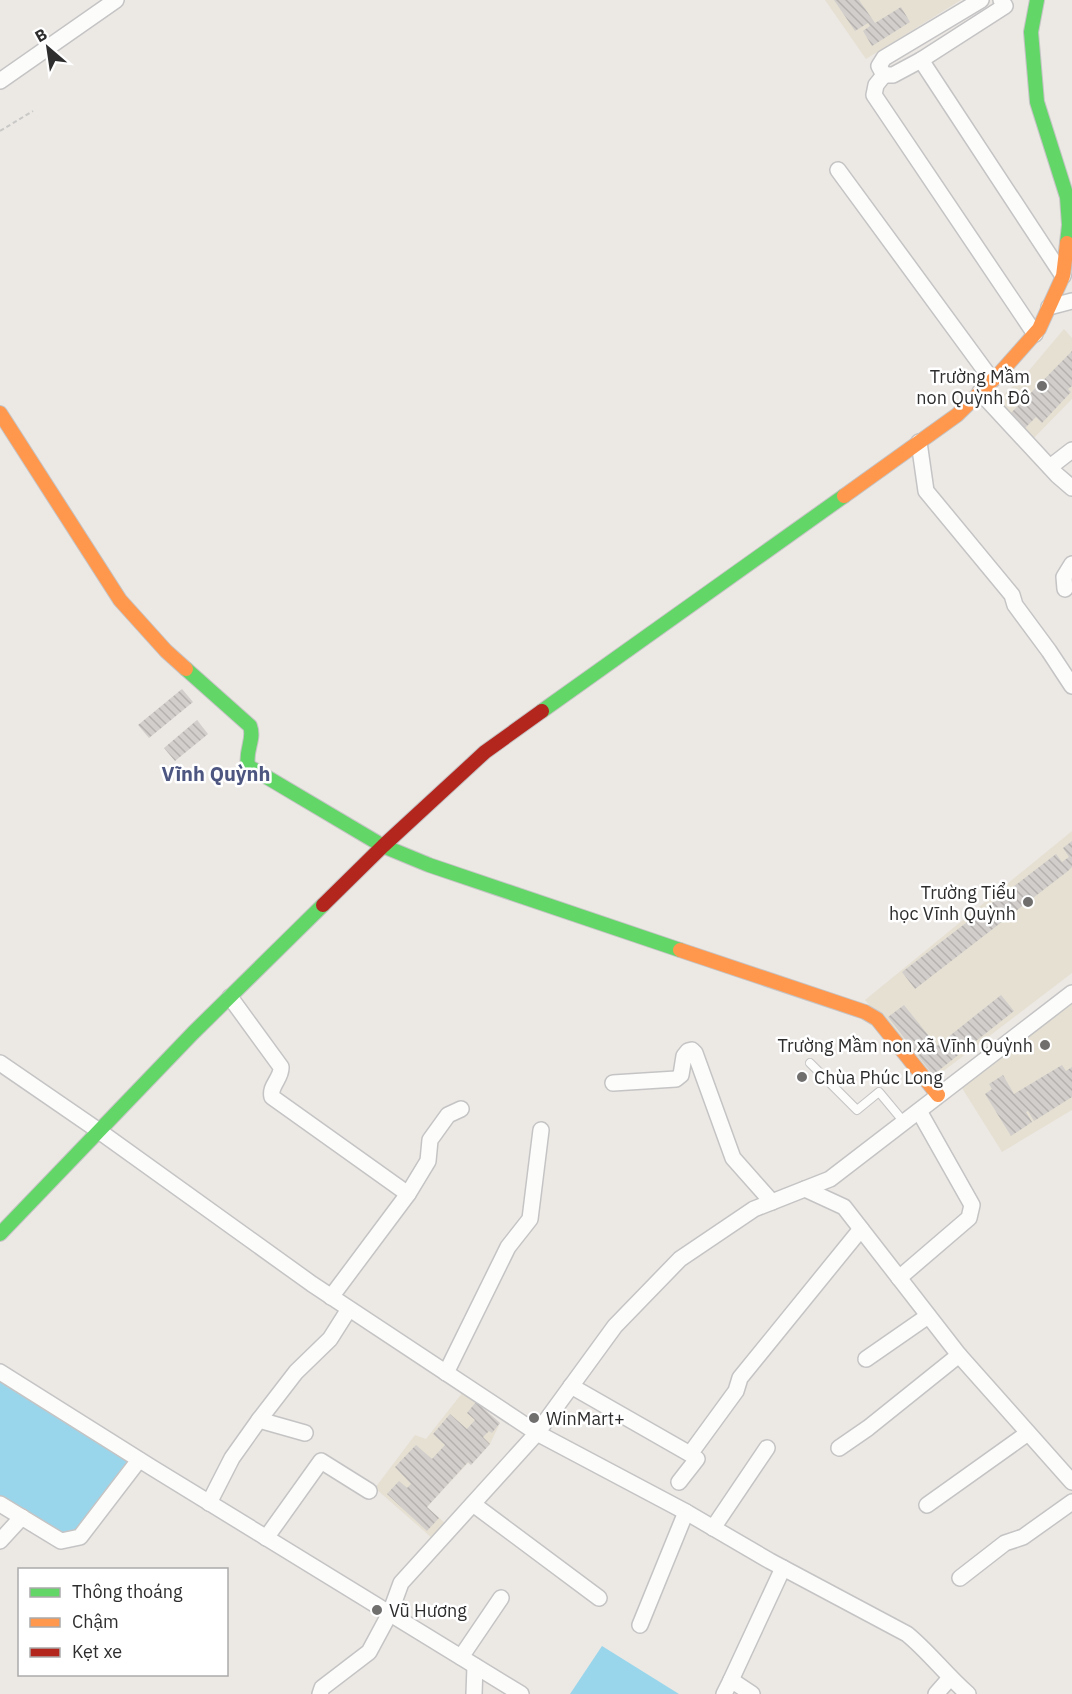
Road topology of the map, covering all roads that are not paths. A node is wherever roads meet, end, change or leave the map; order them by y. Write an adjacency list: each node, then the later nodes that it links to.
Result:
1 (116, 0): 7 (street)
2 (981, 0): 6 (street)
3 (1001, 0): 5 (street)
4 (1037, 0): 8 (street)
5 (921, 60): 6 (street); 10 (street)
6 (884, 75): 13 (street)
7 (0, 81)
8 (1065, 168): 10 (street)
9 (838, 170): 14 (street)
10 (1063, 276): 12 (street)
11 (1072, 301): 12 (street)
12 (1049, 307): 13 (street)
13 (1035, 334): 14 (street)
14 (992, 380): 15 (street)
15 (980, 392): 17 (street); 19 (street)
16 (0, 413): 24 (street)
17 (919, 442): 23 (street); 24 (street)
18 (1072, 450): 19 (street)
19 (1050, 467): 20 (street)
20 (1072, 488)
21 (1072, 564): 22 (street)
22 (1065, 589)
23 (1072, 686)
24 (383, 846): 26 (street); 30 (street)
25 (1072, 993): 30 (street)
26 (230, 997): 35 (street); 37 (street)
27 (0, 1063): 35 (street)
28 (810, 1064): 33 (lane)
29 (613, 1083): 38 (street)
30 (938, 1095): 32 (street)
31 (461, 1109): 37 (street)
32 (919, 1111): 33 (street); 41 (street)
33 (904, 1122): 36 (street)
34 (541, 1130): 48 (street)
35 (99, 1131): 40 (street); 42 (street)
36 (805, 1189): 38 (street); 39 (street)
37 (408, 1194): 42 (street)
38 (772, 1202): 49 (street)
39 (861, 1229): 41 (street); 56 (street)
40 (0, 1234)
41 (899, 1278): 44 (street)
42 (331, 1297): 43 (street)
43 (349, 1309): 48 (street); 50 (street)
44 (928, 1316): 45 (street); 46 (street)
45 (959, 1355): 53 (street); 55 (street)
46 (866, 1359)
47 (0, 1372): 57 (street)
48 (446, 1373): 52 (street)
49 (572, 1386): 52 (street); 56 (street)
50 (259, 1420): 51 (street); 62 (street)
51 (305, 1433)
52 (537, 1433): 64 (street); 66 (street)
53 (1028, 1433): 59 (street); 65 (street)
54 (767, 1448): 68 (street)
55 (839, 1448)
56 (690, 1454): 58 (street)
57 (139, 1460): 62 (street); 67 (street)
58 (679, 1482)
59 (1072, 1482)
60 (369, 1491): 69 (street)
61 (1072, 1502): 72 (street)
62 (209, 1503): 69 (street)
63 (0, 1504): 67 (street)
64 (473, 1504): 74 (street); 75 (street)
65 (927, 1506)
66 (686, 1512): 68 (street); 76 (street)
67 (22, 1518): 70 (street)
68 (713, 1528): 71 (street)
69 (266, 1538): 75 (street)
70 (0, 1541)
71 (783, 1568): 79 (street); 80 (street)
72 (960, 1578)
73 (501, 1598): 77 (street)
74 (599, 1598)
75 (390, 1613): 77 (street); 81 (street)
76 (640, 1625)
77 (461, 1657): 78 (street)
78 (475, 1666): 82 (street); 83 (street)
79 (950, 1678): 86 (street); 87 (street)
80 (731, 1680): 84 (street); 85 (street)
81 (320, 1694)
82 (474, 1694)
83 (521, 1694)
84 (724, 1694)
85 (752, 1694)
86 (936, 1694)
87 (968, 1694)

